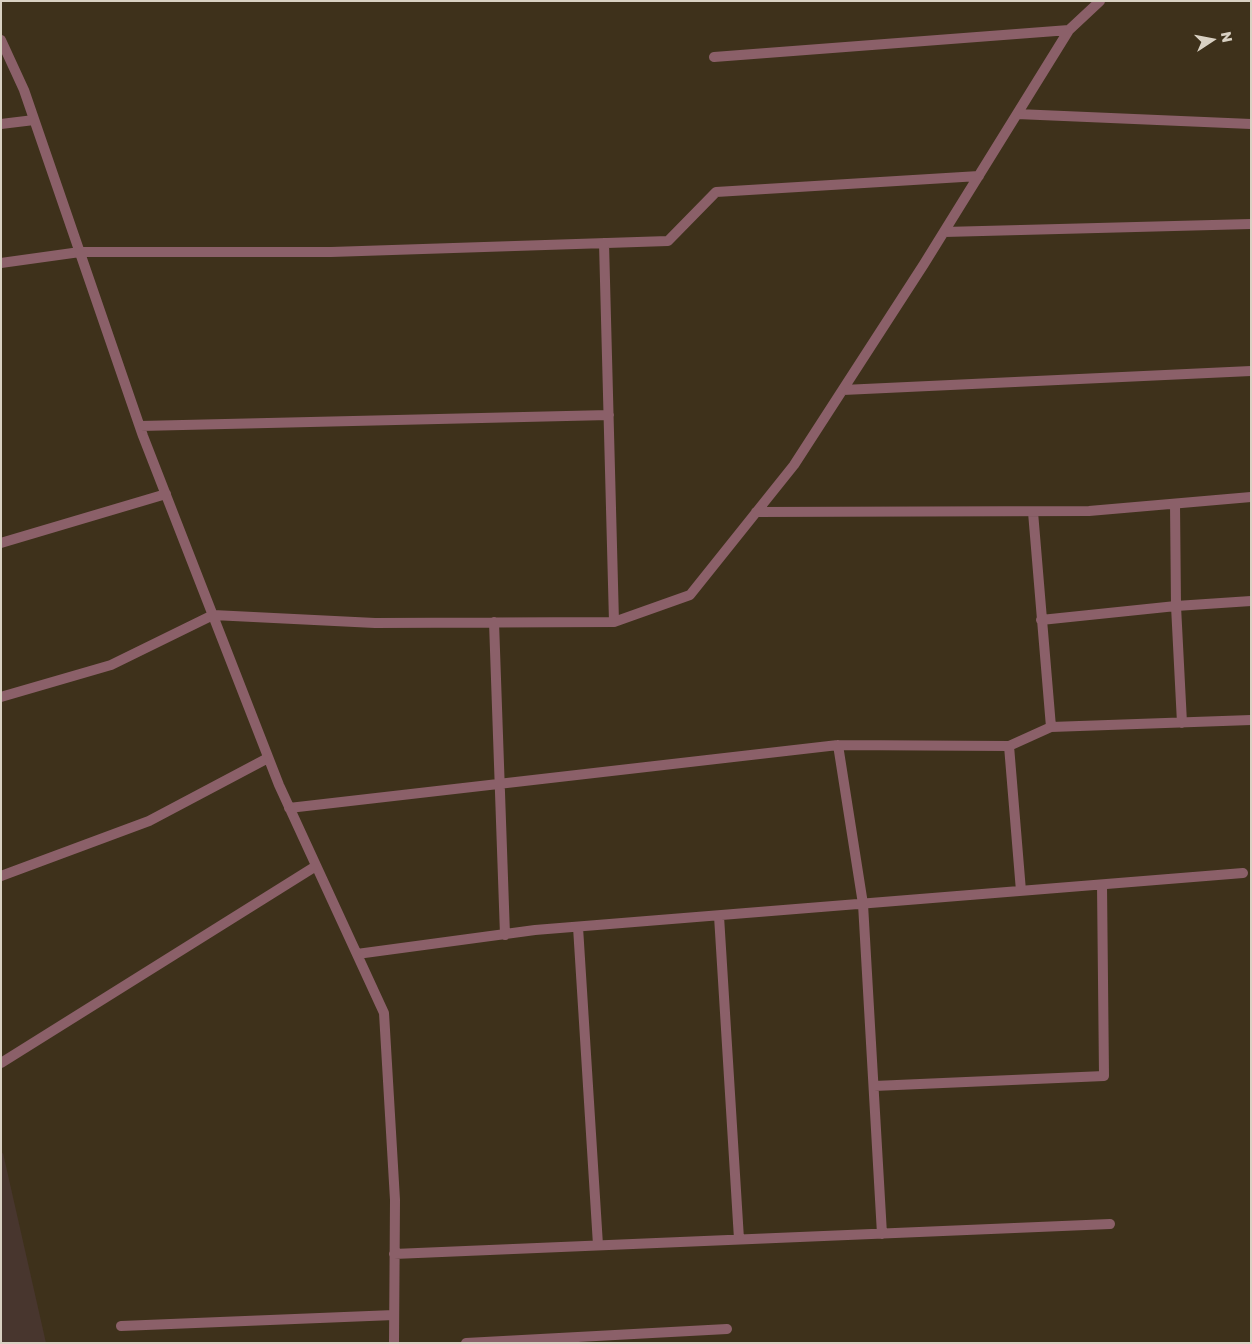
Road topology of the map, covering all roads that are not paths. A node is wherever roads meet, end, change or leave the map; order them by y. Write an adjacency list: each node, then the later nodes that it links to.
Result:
1 (1100, 1): 2 (street)
2 (1069, 30): 4 (street); 5 (street)
3 (1, 40): 6 (street)
4 (714, 58)
5 (1017, 114): 8 (street); 9 (street)
6 (34, 120): 7 (street); 13 (street)
7 (1, 124)
8 (1251, 124)
9 (979, 176): 11 (street); 12 (street)
10 (1251, 224): 11 (street)
11 (944, 232): 16 (street)
12 (604, 243): 13 (street); 17 (street)
13 (80, 252): 14 (street); 18 (street)
14 (1, 263)
15 (1251, 371): 16 (street)
16 (842, 390): 22 (street)
17 (608, 415): 18 (street); 30 (street)
18 (140, 426): 19 (street)
19 (166, 494): 24 (street); 27 (street)
20 (1251, 497): 21 (street)
21 (1175, 504): 23 (street); 26 (street)
22 (756, 512): 23 (street); 30 (street)
23 (1033, 512): 28 (street)
24 (1, 543)
25 (1251, 601): 26 (street)
26 (1176, 606): 28 (street); 33 (street)
27 (213, 615): 29 (street); 31 (street); 37 (street)
28 (1041, 620): 34 (street)
29 (494, 622): 30 (street); 38 (street)
30 (614, 622)
31 (1, 696)
32 (1251, 720): 33 (street)
33 (1182, 723): 34 (street)
34 (1051, 727): 36 (street)
35 (838, 745): 36 (street); 38 (street); 45 (street)
36 (1009, 746): 44 (street)
37 (268, 758): 39 (street); 42 (street)
38 (500, 784): 39 (street); 48 (street)
39 (289, 808): 40 (street)
40 (316, 866): 49 (street); 50 (street)
41 (1243, 873): 43 (street)
42 (1, 876)
43 (1102, 884): 44 (street); 51 (street)
44 (1021, 891): 45 (street)
45 (863, 904): 46 (street); 51 (street)
46 (718, 916): 47 (street); 54 (street)
47 (578, 927): 48 (street); 55 (street)
48 (505, 935): 49 (street)
49 (357, 954): 56 (street)
50 (1, 1063)
51 (874, 1086): 53 (street)
52 (1110, 1224): 53 (street)
53 (882, 1234): 54 (street)
54 (739, 1240): 55 (street)
55 (598, 1245): 56 (street)
56 (394, 1254): 57 (street)
57 (394, 1315): 58 (street); 60 (street)
58 (121, 1326)
59 (727, 1329): 61 (street)
60 (394, 1343)
61 (466, 1343)

